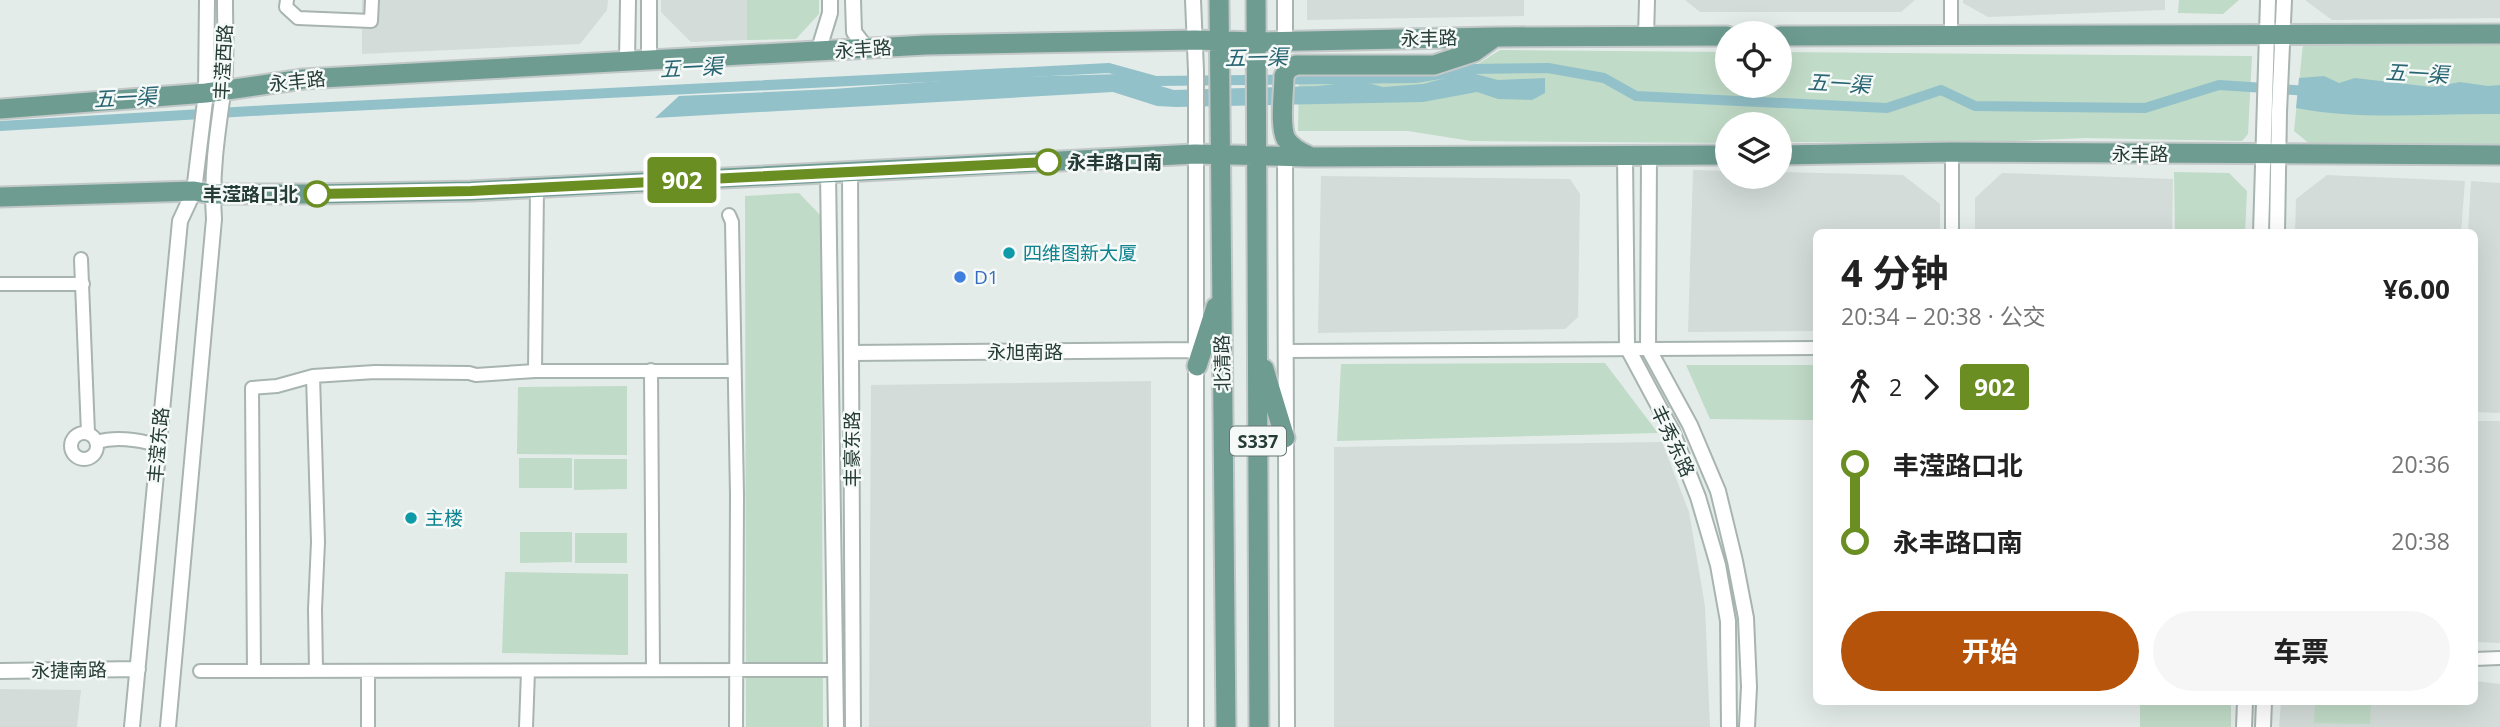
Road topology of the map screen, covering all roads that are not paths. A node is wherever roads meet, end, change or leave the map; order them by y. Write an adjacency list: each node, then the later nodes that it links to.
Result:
1 (207, 0): 32 (street, 丰滢西路)
2 (226, 0): 32 (street, 丰滢西路)
3 (287, 0): 4 (street)
4 (372, 0)
5 (628, 0): 31 (street)
6 (649, 0): 30 (street)
7 (830, 0): 29 (street)
8 (853, 0): 28 (street)
9 (1194, 0): 24 (street)
10 (1219, 0): 26 (main road, 北清路)
11 (1255, 0): 27 (main road, 北清路 / S337)
12 (1285, 0): 25 (street)
13 (1647, 0): 23 (street)
14 (1951, 0): 21 (street)
15 (2268, 0): 17 (street)
16 (2284, 0): 17 (street)
17 (2275, 34): 18 (main road); 21 (main road); 39 (street)
18 (2500, 34)
19 (1715, 36): 23 (main road, 永丰路)
20 (1792, 36): 21 (main road)
21 (1951, 36)
22 (1495, 37): 23 (main road, 永丰路); 25 (main road, 永丰路); 45 (main road)
23 (1646, 37)
24 (1195, 40): 26 (main road, 永丰路); 28 (main road, 永丰路); 35 (street, 北清路)
25 (1285, 41): 27 (main road, 永丰路)
26 (1219, 42): 27 (main road, 永丰路); 41 (main road, 北清路)
27 (1256, 42): 36 (main road, 北清路 / S337)
28 (867, 49): 29 (main road, 永丰路)
29 (818, 52): 30 (main road, 永丰路)
30 (649, 60): 31 (main road, 永丰路)
31 (627, 61): 32 (main road, 永丰路)
32 (215, 92): 33 (main road, 永丰路); 46 (street, 丰滢西路); 47 (street, 丰滢西路)
33 (0, 108)
34 (1952, 152): 38 (main road, 永丰路); 39 (main road, 永丰路); 54 (street)
35 (1195, 154): 41 (main road); 49 (main road); 67 (street, 北清路)
36 (1257, 155): 41 (main road); 42 (main road); 64 (main road, 北清路 / S337)
37 (1715, 155): 44 (main road)
38 (1792, 155)
39 (2271, 155): 40 (main road, 永丰路); 55 (street); 56 (street)
40 (2500, 155)
41 (1220, 156): 60 (main road, 北清路 / S337)
42 (1285, 156): 45 (main road); 65 (street)
43 (1625, 156): 44 (main road); 45 (main road); 61 (street, 丰秀东路)
44 (1649, 156): 62 (street, 丰秀东路)
45 (1310, 157)
46 (196, 167): 51 (street, 丰滢东路)
47 (214, 168): 51 (street, 丰滢东路)
48 (828, 172): 49 (main road); 50 (main road); 79 (street, 丰豪东路)
49 (850, 172): 66 (street, 丰豪东路)
50 (537, 188): 51 (main road); 69 (street)
51 (203, 192): 52 (main road); 72 (street, 丰滢东路); 89 (street, 丰滢东路)
52 (0, 197)
53 (729, 215): 70 (street)
54 (1952, 229)
55 (2262, 229)
56 (2277, 229)
57 (80, 258): 59 (street)
58 (0, 284): 59 (street)
59 (83, 285): 72 (street)
60 (1221, 293): 67 (main road); 96 (main road, 北清路 / S337)
61 (1627, 347): 62 (street); 65 (street); 99 (street, 丰秀东路)
62 (1648, 348): 63 (street); 100 (street, 丰秀东路)
63 (1813, 348)
64 (1258, 351): 73 (main road); 97 (main road, 北清路 / S337)
65 (1285, 351): 73 (street)
66 (852, 354): 67 (street, 永旭南路); 94 (street, 丰豪东路)
67 (1197, 358): 95 (street, 北清路)
68 (651, 370): 69 (street); 70 (street); 77 (street)
69 (535, 371): 71 (street)
70 (734, 372): 78 (street)
71 (313, 376): 82 (street); 83 (street)
72 (159, 436): 76 (street, 丰滢东路)
73 (1285, 438): 98 (street)
74 (2500, 658): 75 (street)
75 (2478, 659)
76 (138, 669): 80 (street, 永捷南路); 88 (street, 丰滢东路)
77 (653, 669): 78 (street); 85 (street)
78 (737, 669): 79 (street); 92 (street)
79 (835, 670): 93 (street, 丰豪东路)
80 (0, 671)
81 (200, 671): 82 (street)
82 (254, 671): 83 (street)
83 (316, 671): 84 (street)
84 (368, 671): 85 (street); 90 (street)
85 (528, 671): 91 (street)
86 (2245, 705): 101 (street)
87 (2264, 705): 102 (street)
88 (132, 727)
89 (168, 727)
90 (368, 727)
91 (526, 727)
92 (736, 727)
93 (835, 727)
94 (853, 727)
95 (1196, 727)
96 (1226, 727)
97 (1259, 727)
98 (1287, 727)
99 (1730, 727)
100 (1747, 727)
101 (2244, 727)
102 (2263, 727)

